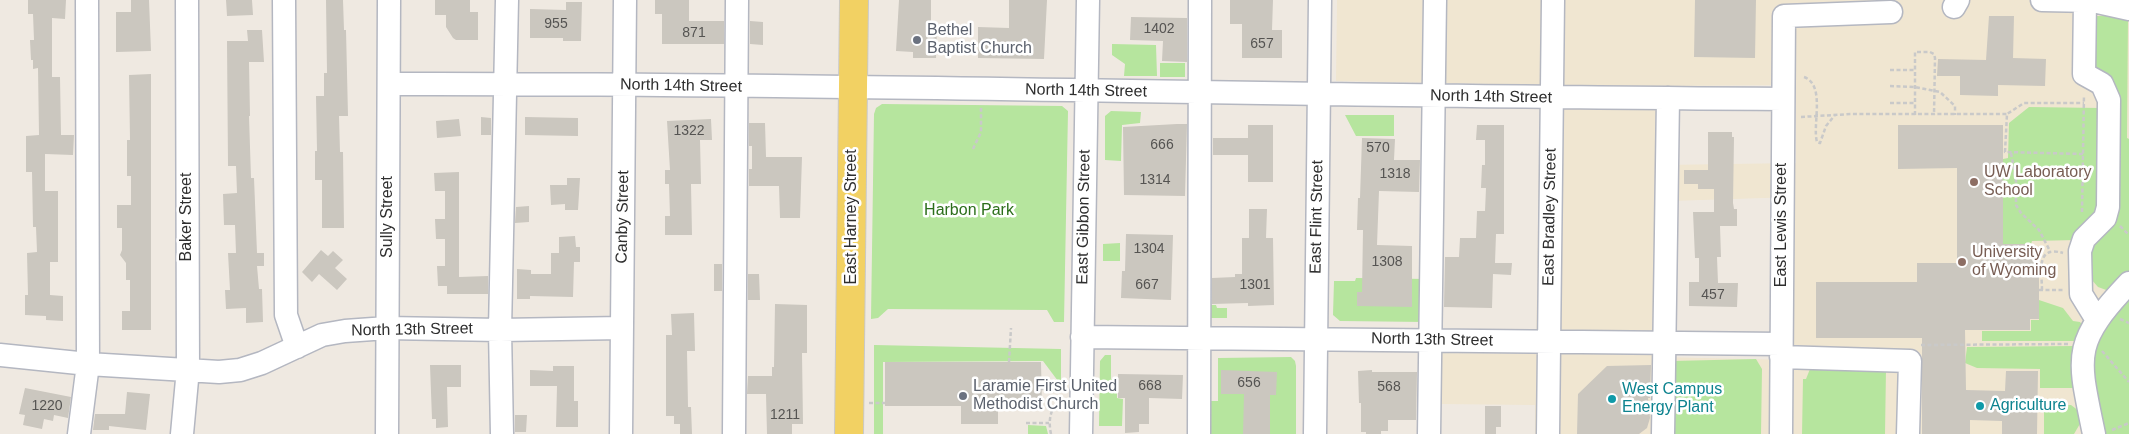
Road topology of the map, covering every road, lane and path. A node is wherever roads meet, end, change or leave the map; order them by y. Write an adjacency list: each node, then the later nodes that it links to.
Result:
1 (87, 0): 72 (street)
2 (187, 0): 73 (street, Baker Street)
3 (284, 0): 67 (street)
4 (390, 0): 22 (street, Sully Street)
5 (507, 0): 23 (street)
6 (625, 0): 24 (street, Canby Street)
7 (737, 0): 25 (street)
8 (854, 0): 28 (main road, East Harney Street)
9 (1088, 0): 30 (street, East Gibbon Street)
10 (1200, 0): 32 (street)
11 (1320, 0): 33 (street, East Flint Street)
12 (1435, 0): 34 (street)
13 (1553, 0): 35 (street, East Bradley Street)
14 (2042, 0): 15 (street)
15 (2077, 1): 16 (street); 20 (street)
16 (2129, 9)
17 (1891, 12): 37 (street, East Lewis Street)
18 (1890, 70): 19 (path)
19 (1915, 70): 27 (path); 31 (path)
20 (2084, 74): 40 (path); 53 (street)
21 (1804, 77): 43 (path)
22 (389, 84): 23 (street, North 14th Street); 56 (street, Sully Street)
23 (506, 84): 24 (street, North 14th Street); 59 (street)
24 (624, 85): 25 (street, North 14th Street); 57 (street, Canby Street)
25 (736, 86): 28 (street, North 14th Street); 86 (street)
26 (1890, 86): 27 (path)
27 (1914, 87): 31 (path); 39 (path)
28 (853, 88): 29 (street, North 14th Street); 87 (main road, East Harney Street)
29 (980, 89): 30 (street, North 14th Street); 48 (path)
30 (1086, 91): 32 (street, North 14th Street); 61 (street, East Gibbon Street)
31 (1934, 91): 45 (path); 46 (path)
32 (1200, 93): 33 (street, North 14th Street); 62 (street)
33 (1319, 94): 34 (street, North 14th Street); 63 (street, East Flint Street)
34 (1435, 96): 35 (street, North 14th Street); 64 (street)
35 (1552, 98): 36 (street, North 14th Street); 65 (street, East Bradley Street)
36 (1668, 98): 37 (street, North 14th Street); 66 (street)
37 (1783, 99): 68 (street, East Lewis Street)
38 (1890, 103): 39 (path)
39 (1915, 103): 44 (path)
40 (2084, 103): 42 (path); 50 (path)
41 (1836, 114): 43 (path); 43 (path); 44 (path)
42 (2007, 114): 46 (path); 49 (path)
43 (1817, 115): 47 (path)
44 (1914, 115): 45 (path)
45 (1934, 115): 46 (path)
46 (1955, 115)
47 (1803, 117)
48 (973, 149)
49 (2011, 152): 50 (path); 52 (path)
50 (2083, 154): 51 (path)
51 (2082, 212)
52 (2050, 251): 53 (path); 55 (path)
53 (2080, 262): 60 (street)
54 (2129, 283): 60 (street)
55 (2054, 290)
56 (387, 328): 59 (street, North 13th Street); 67 (street, North 13th Street); 83 (street, Sully Street)
57 (622, 328): 59 (street, North 13th Street); 85 (street, Canby Street)
58 (1011, 328): 71 (path)
59 (500, 330): 84 (street)
60 (2090, 333): 70 (path); 74 (path); 80 (street)
61 (1082, 336): 62 (street, North 13th Street); 76 (street, East Gibbon Street)
62 (1199, 338): 63 (street, North 13th Street); 90 (street)
63 (1316, 339): 64 (street, North 13th Street); 91 (street, East Flint Street)
64 (1431, 341): 65 (street, North 13th Street); 92 (street)
65 (1549, 341): 66 (street, North 13th Street); 93 (street, East Bradley Street)
66 (1664, 344): 68 (street, North 13th Street); 94 (street)
67 (297, 347): 73 (street, North 13th Street)
68 (1781, 351): 70 (street, North 13th Street); 95 (street, East Lewis Street)
69 (0, 355): 72 (street, North 13th Street)
70 (1910, 361): 96 (street)
71 (1009, 362)
72 (88, 364): 73 (street, North 13th Street); 81 (street)
73 (188, 368): 82 (street, Baker Street)
74 (2129, 382)
75 (1041, 389): 76 (path)
76 (1081, 394): 78 (path); 89 (street, East Gibbon Street)
77 (1026, 423): 78 (path)
78 (1049, 423): 88 (path)
79 (2129, 423): 80 (path)
80 (2103, 432)
81 (79, 434)
82 (182, 434)
83 (387, 434)
84 (502, 434)
85 (621, 434)
86 (734, 434)
87 (849, 434)
88 (1051, 434)
89 (1081, 434)
90 (1199, 434)
91 (1315, 434)
92 (1429, 434)
93 (1548, 434)
94 (1663, 434)
95 (1781, 434)
96 (1908, 434)

